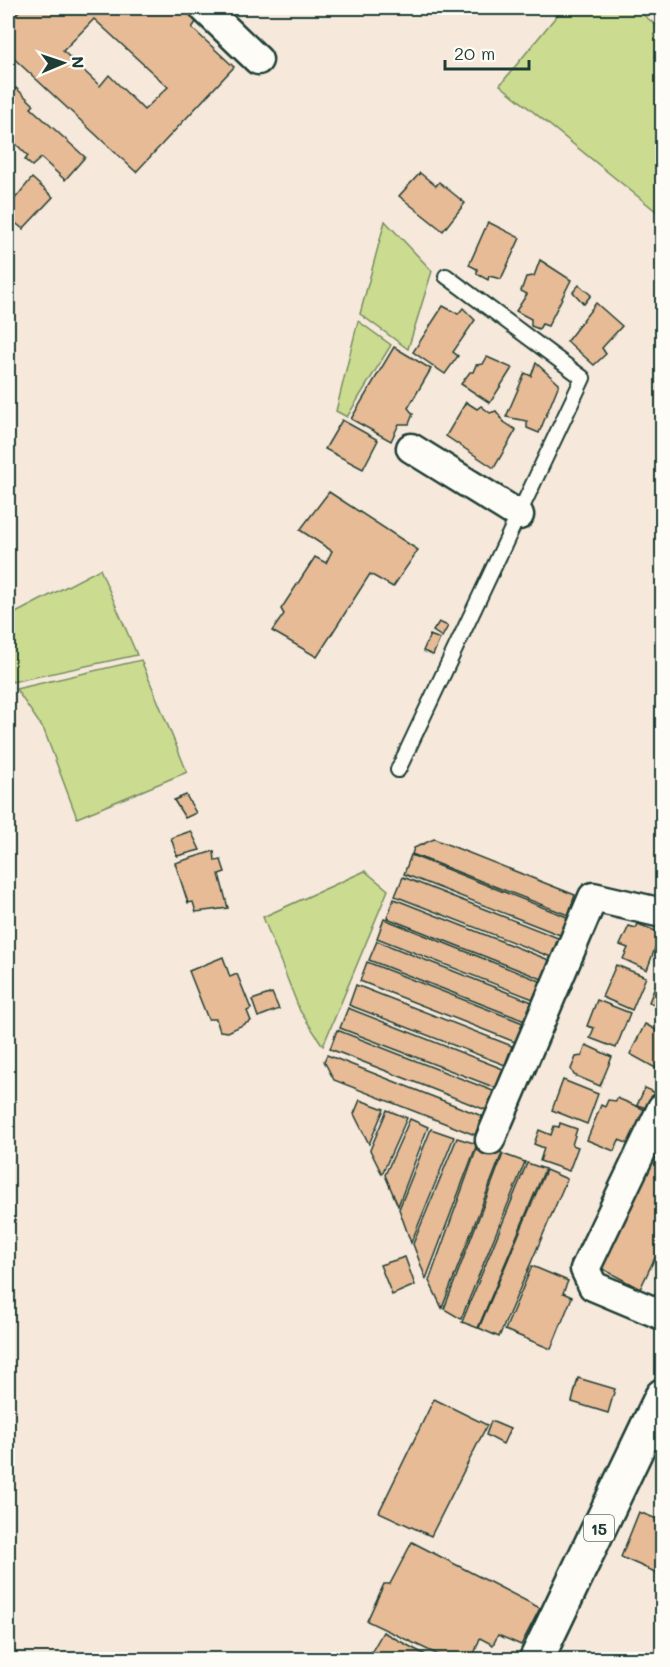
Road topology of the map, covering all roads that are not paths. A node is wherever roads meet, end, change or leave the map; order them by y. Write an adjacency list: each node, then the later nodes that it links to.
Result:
1 (204, 8): 2 (street)
2 (258, 60)
3 (447, 276): 5 (lane)
4 (411, 448): 5 (street)
5 (519, 515): 6 (lane)
6 (398, 770)
7 (663, 913): 9 (street)
8 (663, 1108): 10 (street)
9 (490, 1140)
10 (663, 1315)
11 (663, 1396): 12 (main road, 15)
12 (536, 1659)

